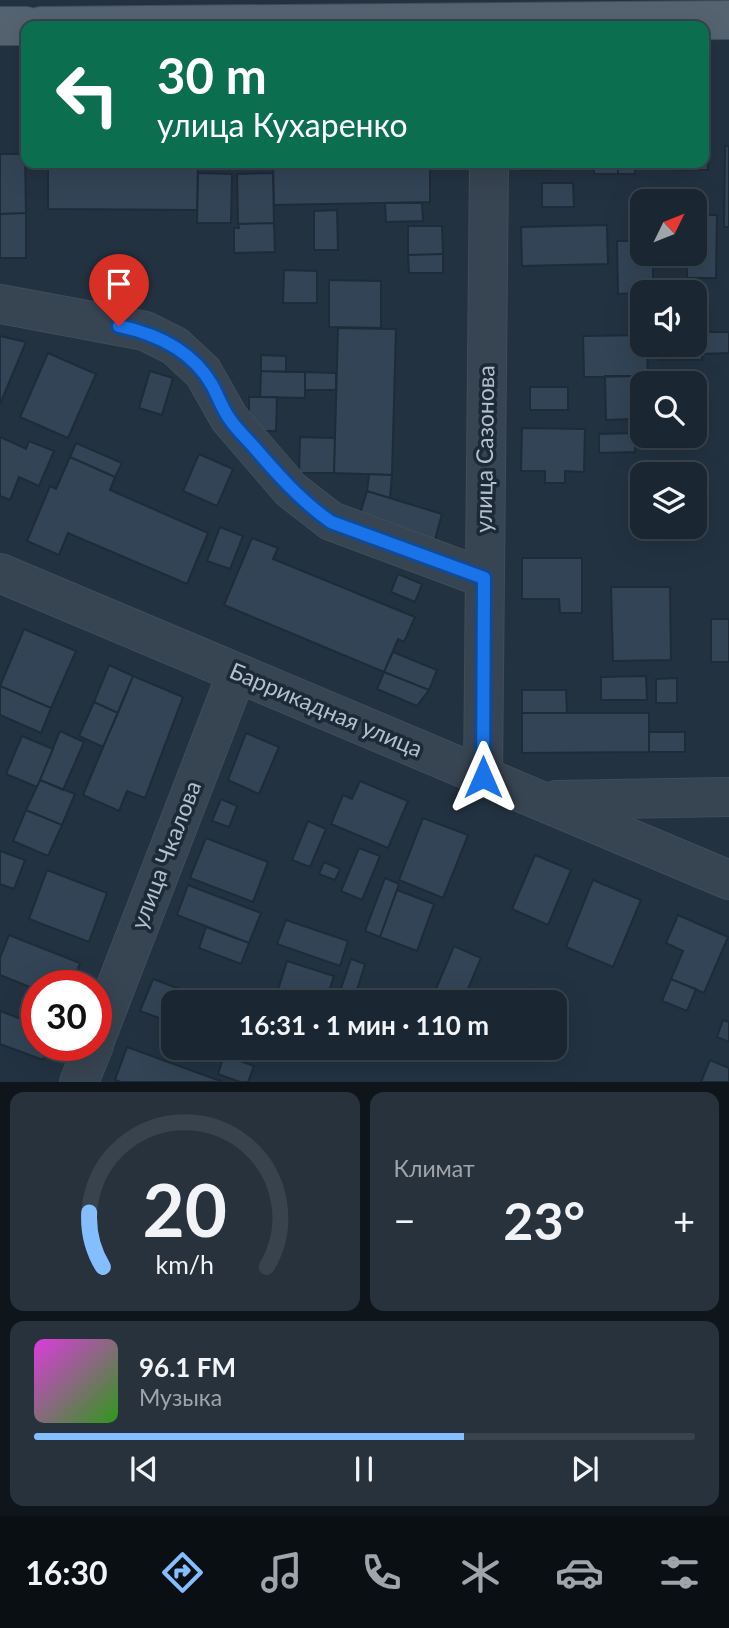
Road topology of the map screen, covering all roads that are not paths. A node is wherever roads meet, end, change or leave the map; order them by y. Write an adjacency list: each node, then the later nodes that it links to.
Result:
1 (490, 17): 2 (main road); 3 (main road)
2 (729, 20)
3 (290, 21)
4 (0, 26): 5 (main road)
5 (21, 26)
6 (489, 168): 9 (street, улица Сазонова)
7 (0, 304): 9 (street)
8 (0, 573): 10 (street, Баррикадная улица)
9 (484, 578): 11 (street, улица Сазонова)
10 (237, 673): 11 (street, Баррикадная улица); 15 (street, улица Чкалова)
11 (483, 777): 13 (street, Баррикадная улица)
12 (729, 797): 13 (street)
13 (540, 800): 14 (street, Баррикадная улица)
14 (729, 880)
15 (112, 997)
16 (88, 1061): 17 (street)
17 (79, 1082)

